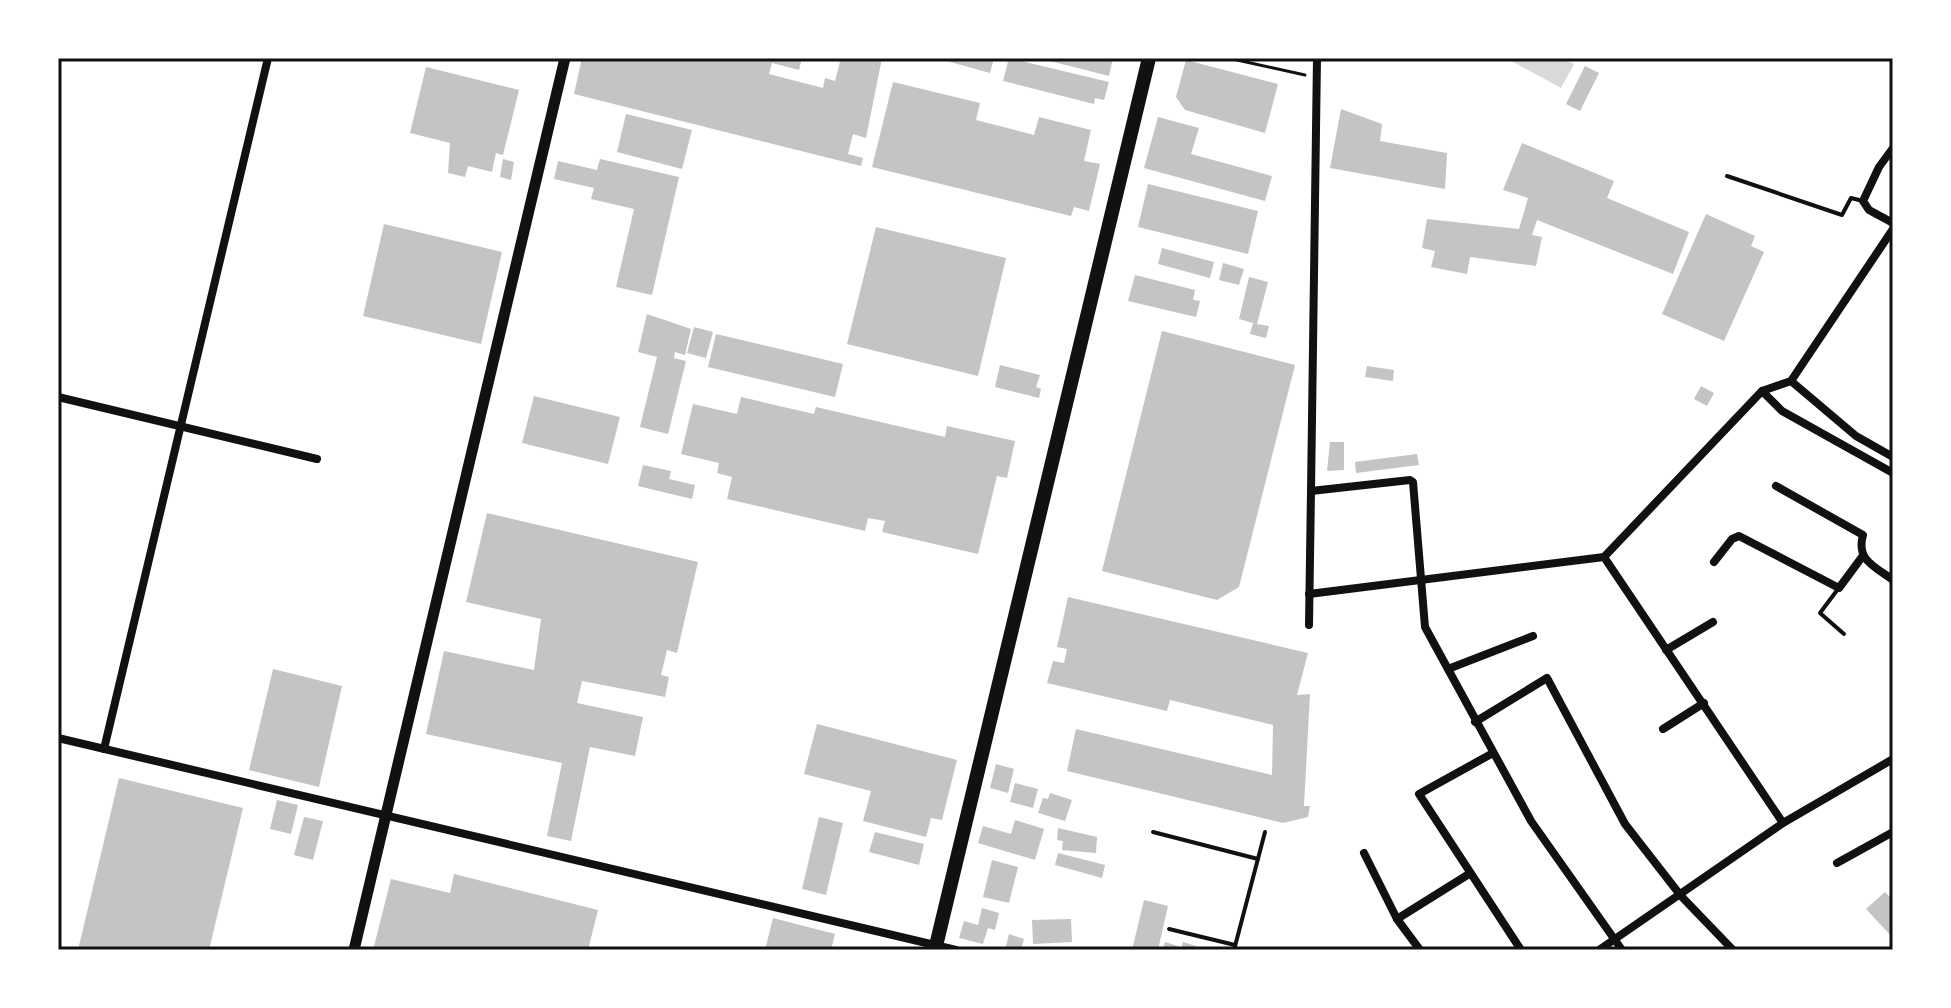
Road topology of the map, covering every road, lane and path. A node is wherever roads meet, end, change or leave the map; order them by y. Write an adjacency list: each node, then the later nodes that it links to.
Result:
1 (268, 58): 15 (street)
2 (565, 58): 41 (street)
3 (1149, 58): 54 (main road)
4 (1228, 58): 6 (path)
5 (1317, 58): 20 (street)
6 (1308, 76)
7 (1893, 148): 9 (street)
8 (1727, 176): 9 (lane)
9 (1863, 201): 10 (street)
10 (1893, 223)
11 (1893, 229): 12 (street)
12 (1791, 381): 13 (street); 16 (street)
13 (1762, 391): 18 (street); 21 (street)
14 (58, 397): 15 (street)
15 (182, 427): 17 (street); 38 (street)
16 (1893, 457)
17 (317, 459)
18 (1893, 473)
19 (1776, 486): 22 (street)
20 (1311, 491): 25 (street); 27 (street)
21 (1604, 557): 25 (street); 32 (street)
22 (1862, 557): 24 (street); 26 (street)
23 (1714, 562): 26 (street)
24 (1893, 580)
25 (1420, 582): 27 (street); 33 (street)
26 (1839, 588): 30 (lane)
27 (1309, 594): 29 (street)
28 (1713, 622): 32 (street)
29 (1309, 625)
30 (1844, 634)
31 (1533, 636): 33 (street)
32 (1666, 650): 34 (street)
33 (1448, 669): 35 (street)
34 (1704, 703): 36 (street); 42 (street)
35 (1475, 722): 39 (street); 50 (street)
36 (1663, 729)
37 (58, 738): 38 (street)
38 (104, 749): 41 (street)
39 (1493, 753): 49 (street); 53 (street)
40 (1893, 759): 42 (street)
41 (385, 815): 54 (street); 56 (street)
42 (1783, 823): 50 (street)
43 (1153, 832): 47 (lane)
44 (1265, 832): 47 (lane)
45 (1893, 832): 48 (street)
46 (1364, 853): 51 (street)
47 (1258, 859): 55 (lane)
48 (1837, 863)
49 (1469, 874): 51 (street); 59 (street)
50 (1681, 896): 53 (street); 62 (street)
51 (1397, 919): 58 (street)
52 (1169, 929): 55 (lane)
53 (1615, 939): 60 (street); 61 (street)
54 (936, 948): 57 (street)
55 (1235, 948)
56 (354, 950)
57 (956, 950)
58 (1420, 950)
59 (1521, 950)
60 (1599, 950)
61 (1622, 950)
62 (1733, 950)

